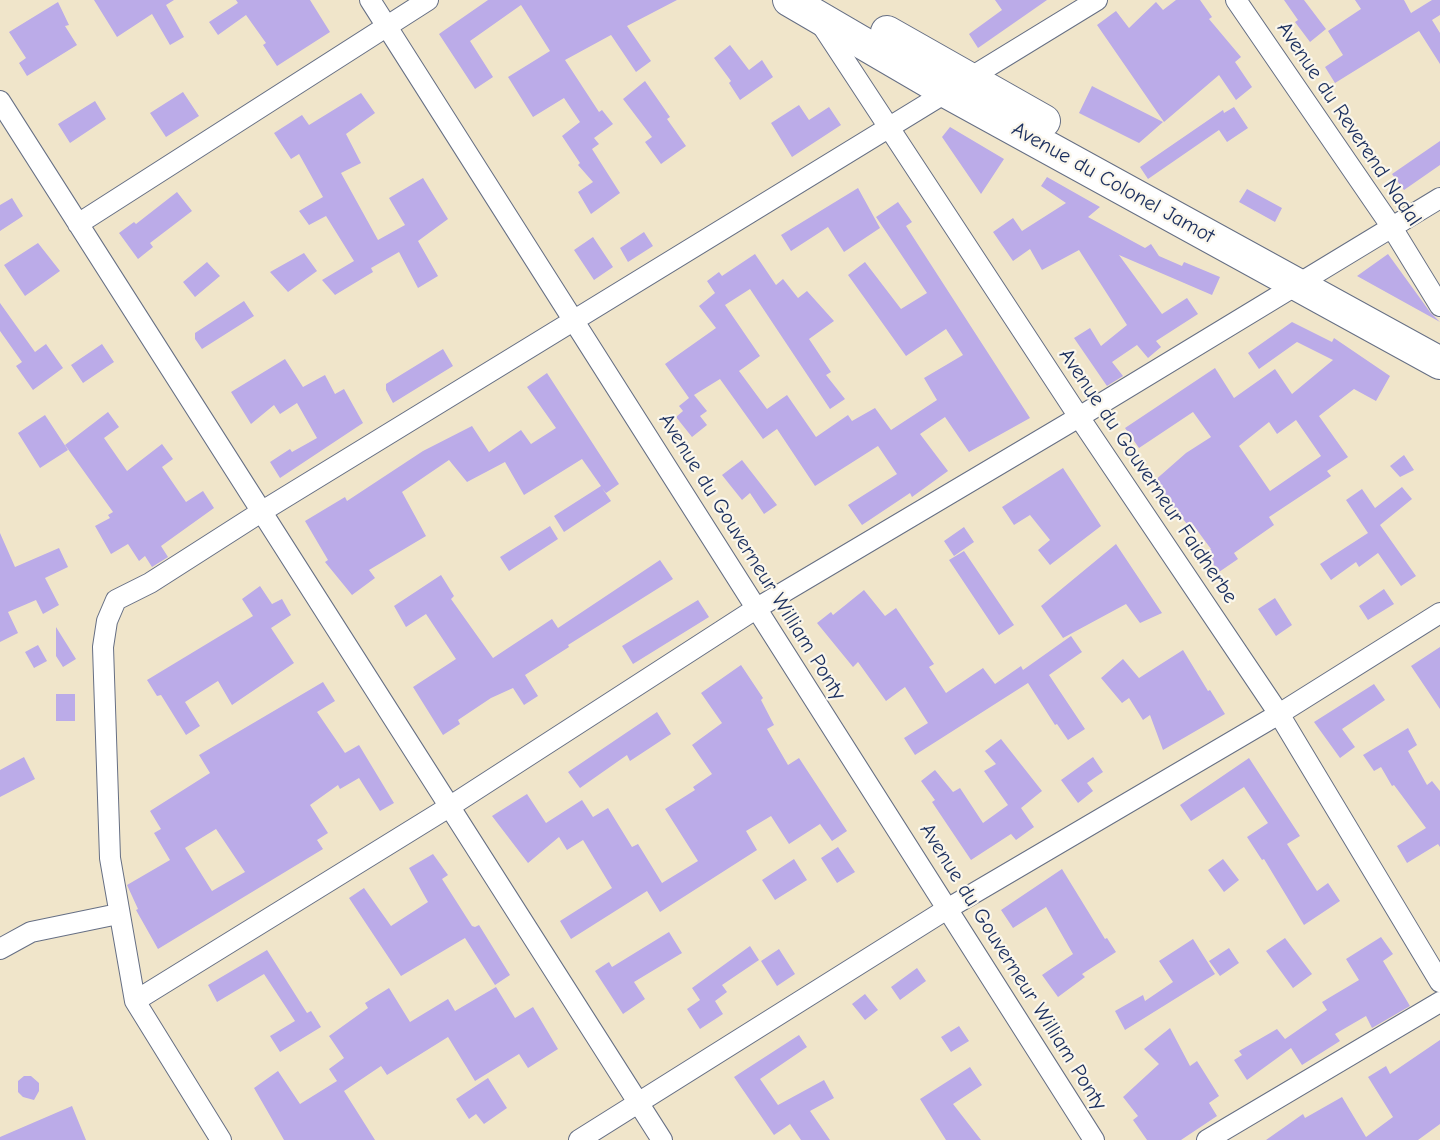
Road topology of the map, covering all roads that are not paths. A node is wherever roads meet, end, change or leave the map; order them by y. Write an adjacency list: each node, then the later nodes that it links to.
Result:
1 (370, 0): 6 (street, Avenue du Gouverneur William Ponty)
2 (428, 0): 6 (street)
3 (1097, 0): 7 (street)
4 (1236, 0): 12 (street, Avenue du Reverend Nadal)
5 (811, 4): 7 (main road, Avenue du Colonel Jamot); 9 (street, Avenue du Gouverneur Faidherbe)
6 (387, 27): 11 (street); 15 (street, Avenue du Gouverneur William Ponty)
7 (956, 84): 9 (street); 13 (main road, Avenue du Colonel Jamot)
8 (0, 101): 11 (street)
9 (889, 126): 15 (street); 18 (street, Avenue du Gouverneur Faidherbe)
10 (1440, 198): 12 (street)
11 (78, 224): 19 (street)
12 (1391, 226): 13 (street); 14 (street, Avenue du Reverend Nadal)
13 (1304, 278): 16 (main road, Avenue du Colonel Jamot); 17 (main road, Avenue du Colonel Jamot); 18 (street)
14 (1440, 306)
15 (573, 320): 19 (street); 20 (street, Avenue du Gouverneur William Ponty)
16 (1440, 344)
17 (1440, 363)
18 (1079, 417): 20 (street); 22 (street, Avenue du Gouverneur Faidherbe)
19 (261, 512): 23 (street); 25 (street)
20 (757, 608): 23 (street); 24 (street, Avenue du Gouverneur William Ponty)
21 (1440, 613): 22 (street)
22 (1279, 714): 24 (street); 27 (street, Avenue du Gouverneur Faidherbe)
23 (449, 807): 28 (street); 30 (street)
24 (947, 909): 30 (street); 34 (street, Avenue du Gouverneur William Ponty)
25 (118, 914): 26 (street); 28 (street)
26 (0, 949)
27 (1440, 982)
28 (135, 1001): 31 (street)
29 (1440, 1002): 35 (street)
30 (638, 1103): 32 (street); 33 (street)
31 (221, 1140)
32 (579, 1140)
33 (662, 1140)
34 (1094, 1140)
35 (1207, 1140)

